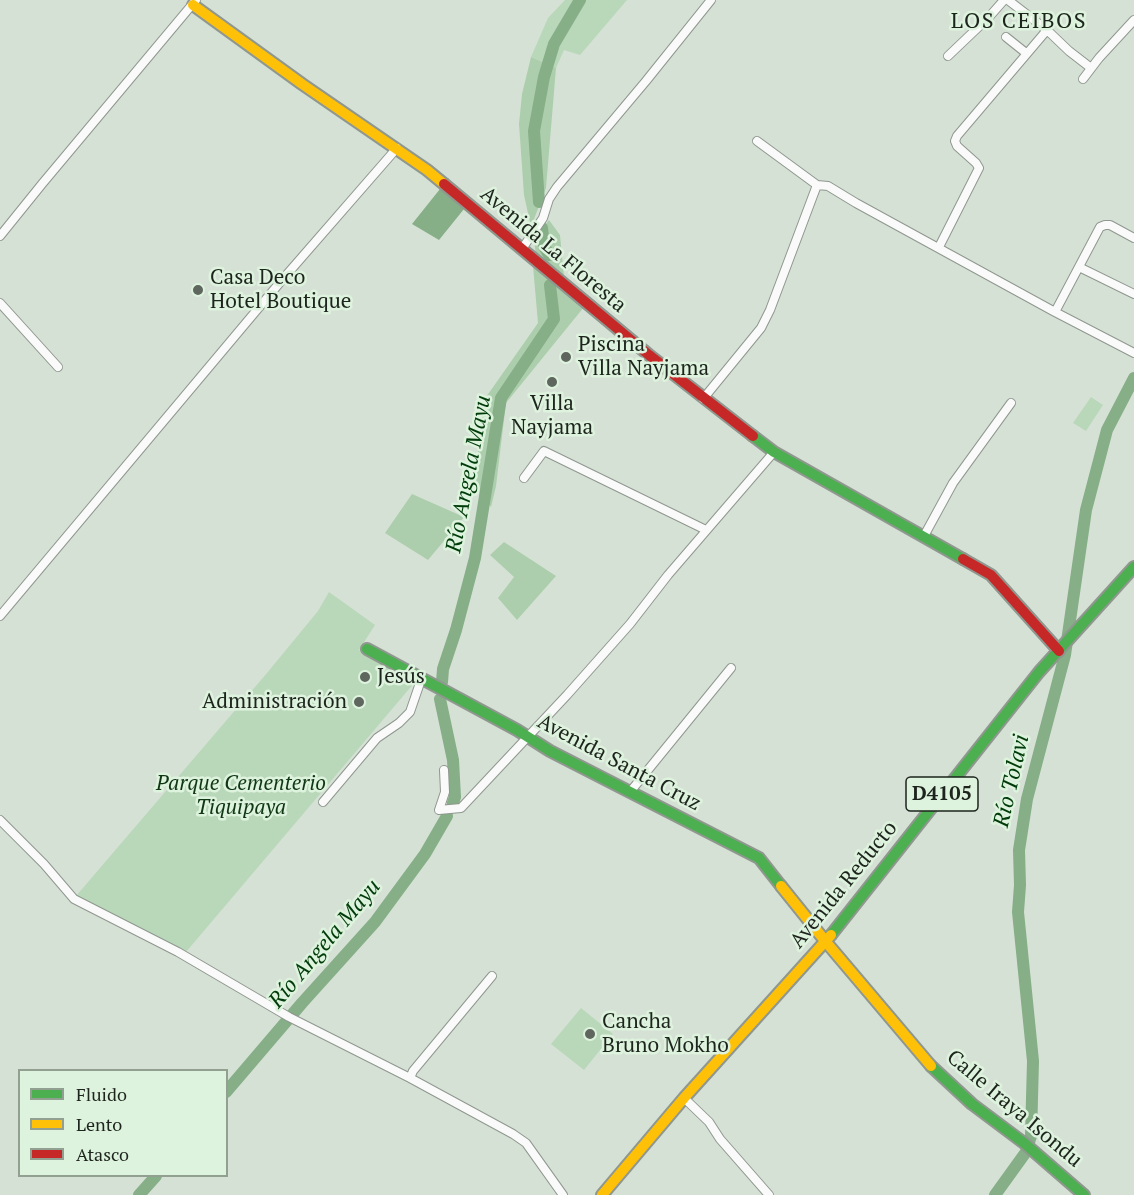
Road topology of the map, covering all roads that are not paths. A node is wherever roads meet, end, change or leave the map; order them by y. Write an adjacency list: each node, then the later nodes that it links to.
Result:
1 (711, 0): 17 (street)
2 (1006, 0): 5 (street); 8 (street)
3 (194, 2): 12 (street, Avenida La Floresta); 14 (street)
4 (1134, 20): 9 (street)
5 (1047, 30): 7 (street); 9 (street)
6 (1006, 37): 7 (street)
7 (1026, 53): 16 (street)
8 (948, 56)
9 (1091, 68): 10 (street)
10 (1083, 79)
11 (757, 141): 13 (street)
12 (397, 148): 17 (street, Avenida La Floresta); 31 (street)
13 (817, 185): 16 (street); 24 (street)
14 (0, 236)
15 (1134, 238): 18 (street)
16 (939, 247): 21 (street)
17 (522, 249): 24 (street, Avenida La Floresta)
18 (1079, 267): 19 (street); 21 (street)
19 (1134, 294)
20 (0, 303): 23 (street)
21 (1055, 312): 22 (street)
22 (1134, 353)
23 (58, 367)
24 (704, 399): 26 (street, Avenida La Floresta)
25 (1011, 403): 29 (street)
26 (774, 452): 28 (street); 29 (street, Avenida La Floresta)
27 (524, 478): 28 (street)
28 (706, 530): 36 (street)
29 (924, 536): 33 (street, Avenida La Floresta)
30 (1134, 567): 33 (street, Avenida Reducto / D4105)
31 (0, 616)
32 (367, 649): 35 (street, Avenida Santa Cruz)
33 (1060, 650): 41 (street, Avenida Reducto / D4105)
34 (731, 668): 38 (street)
35 (422, 677): 36 (street, Avenida Santa Cruz); 39 (street)
36 (528, 737): 37 (street); 38 (street, Avenida Santa Cruz)
37 (444, 770)
38 (630, 792): 41 (street, Avenida Santa Cruz)
39 (323, 802)
40 (0, 820): 43 (street)
41 (826, 942): 44 (street, Avenida Reducto / D4105); 48 (street, Calle Iraya Isondu)
42 (492, 976): 43 (street)
43 (410, 1078): 45 (street)
44 (684, 1098): 46 (street, Avenida Reducto / D4105); 47 (street)
45 (563, 1195)
46 (602, 1195)
47 (769, 1195)
48 (1084, 1195)

